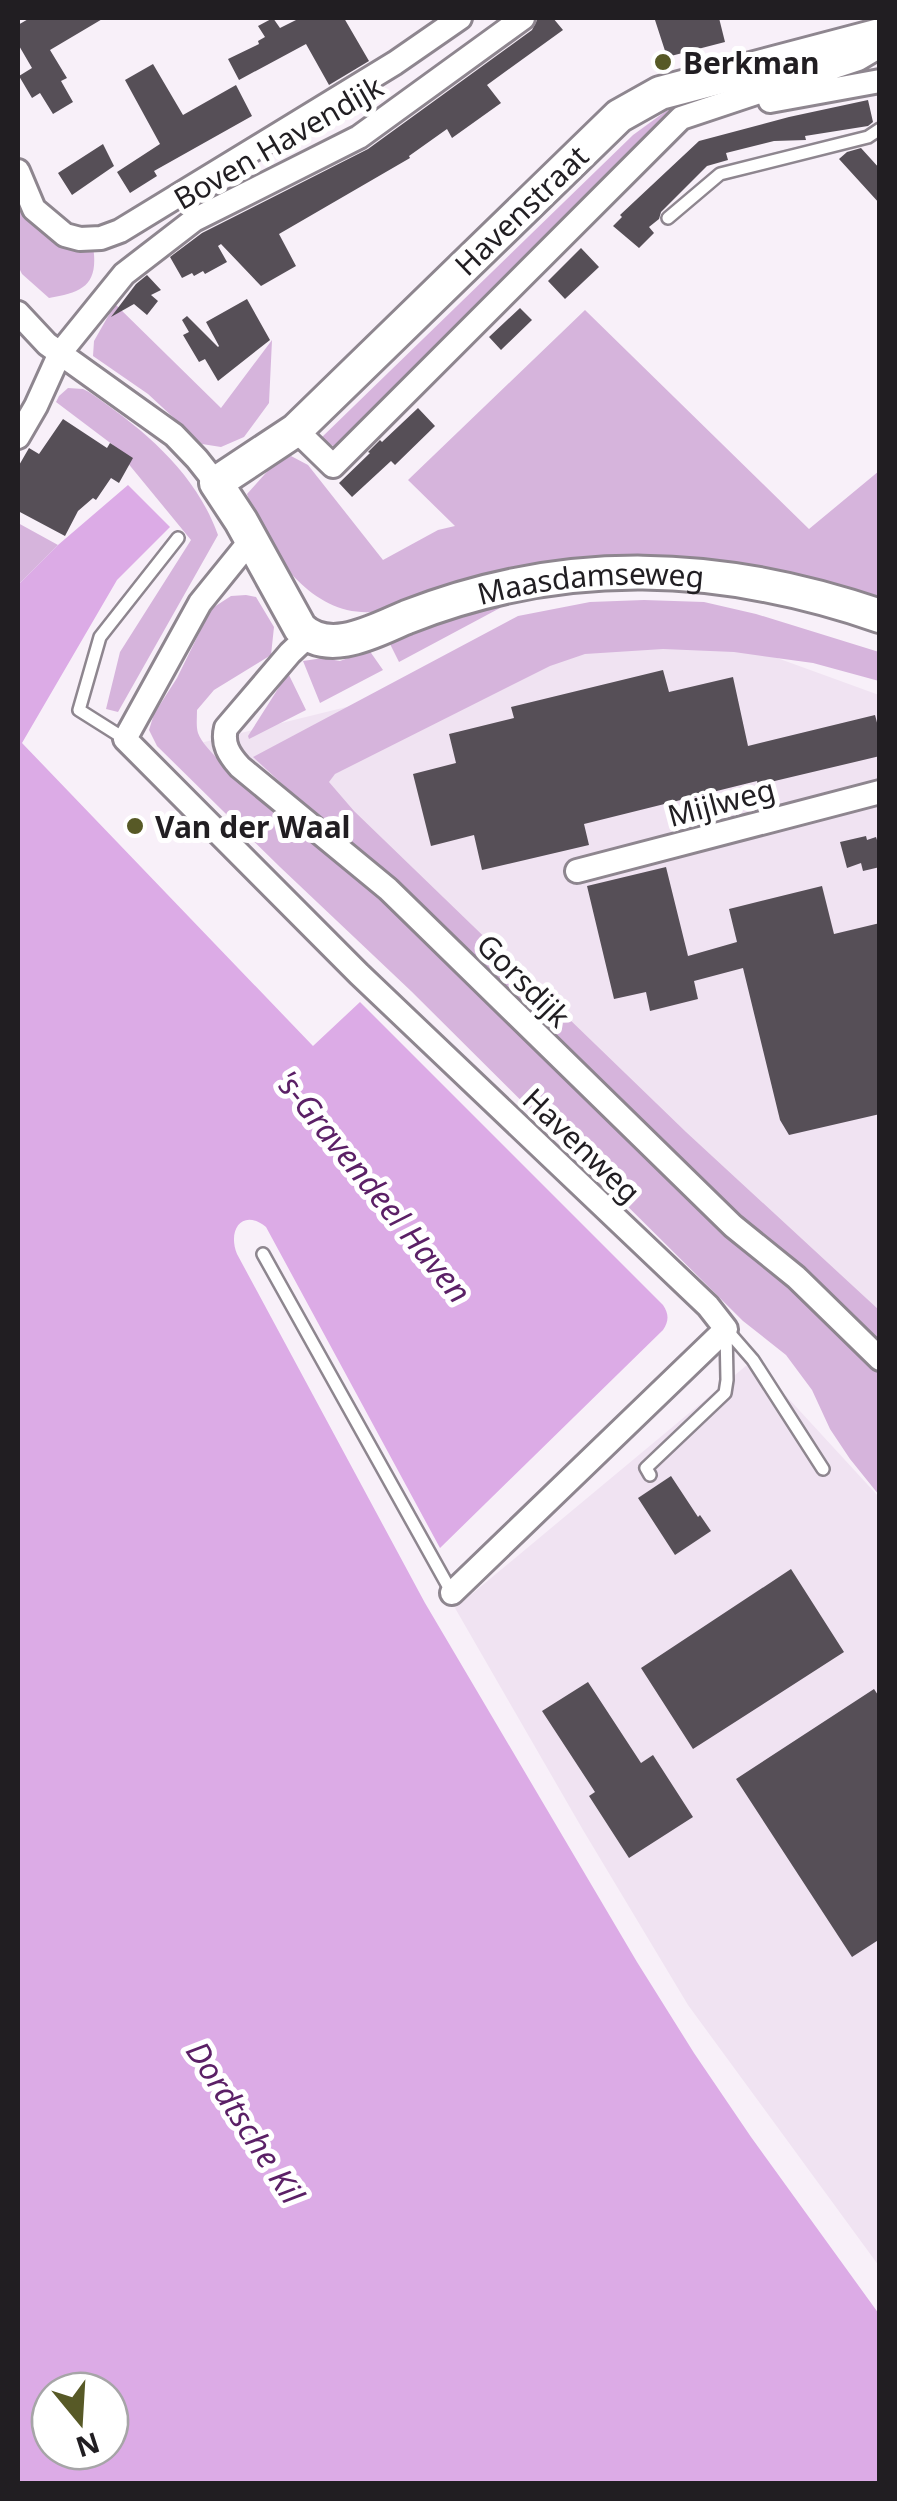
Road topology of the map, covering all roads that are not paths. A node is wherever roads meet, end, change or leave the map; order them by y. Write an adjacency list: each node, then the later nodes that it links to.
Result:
1 (460, 18): 8 (street)
2 (523, 18): 11 (street, Boven Havendijk)
3 (880, 35): 12 (street, Havenstraat)
4 (880, 46): 6 (street)
5 (880, 80): 6 (street)
6 (682, 118): 12 (street)
7 (880, 130): 9 (lane)
8 (18, 171)
9 (668, 218)
10 (18, 313): 11 (street)
11 (60, 353): 13 (street, Boven Havendijk); 14 (street)
12 (296, 430): 14 (street, Havenstraat)
13 (18, 438)
14 (216, 483): 16 (street)
15 (178, 538): 19 (lane, Havenweg)
16 (250, 540): 18 (street); 19 (street)
17 (880, 616): 18 (street, Maasdamseweg)
18 (308, 636): 24 (street, Gorsdijk)
19 (124, 740): 23 (street, Havenweg)
20 (880, 792): 21 (street, Mijlweg)
21 (578, 871)
22 (263, 1254): 27 (lane)
23 (726, 1330): 25 (lane); 26 (lane); 27 (street)
24 (880, 1360)
25 (824, 1469)
26 (650, 1474)
27 (452, 1593)

